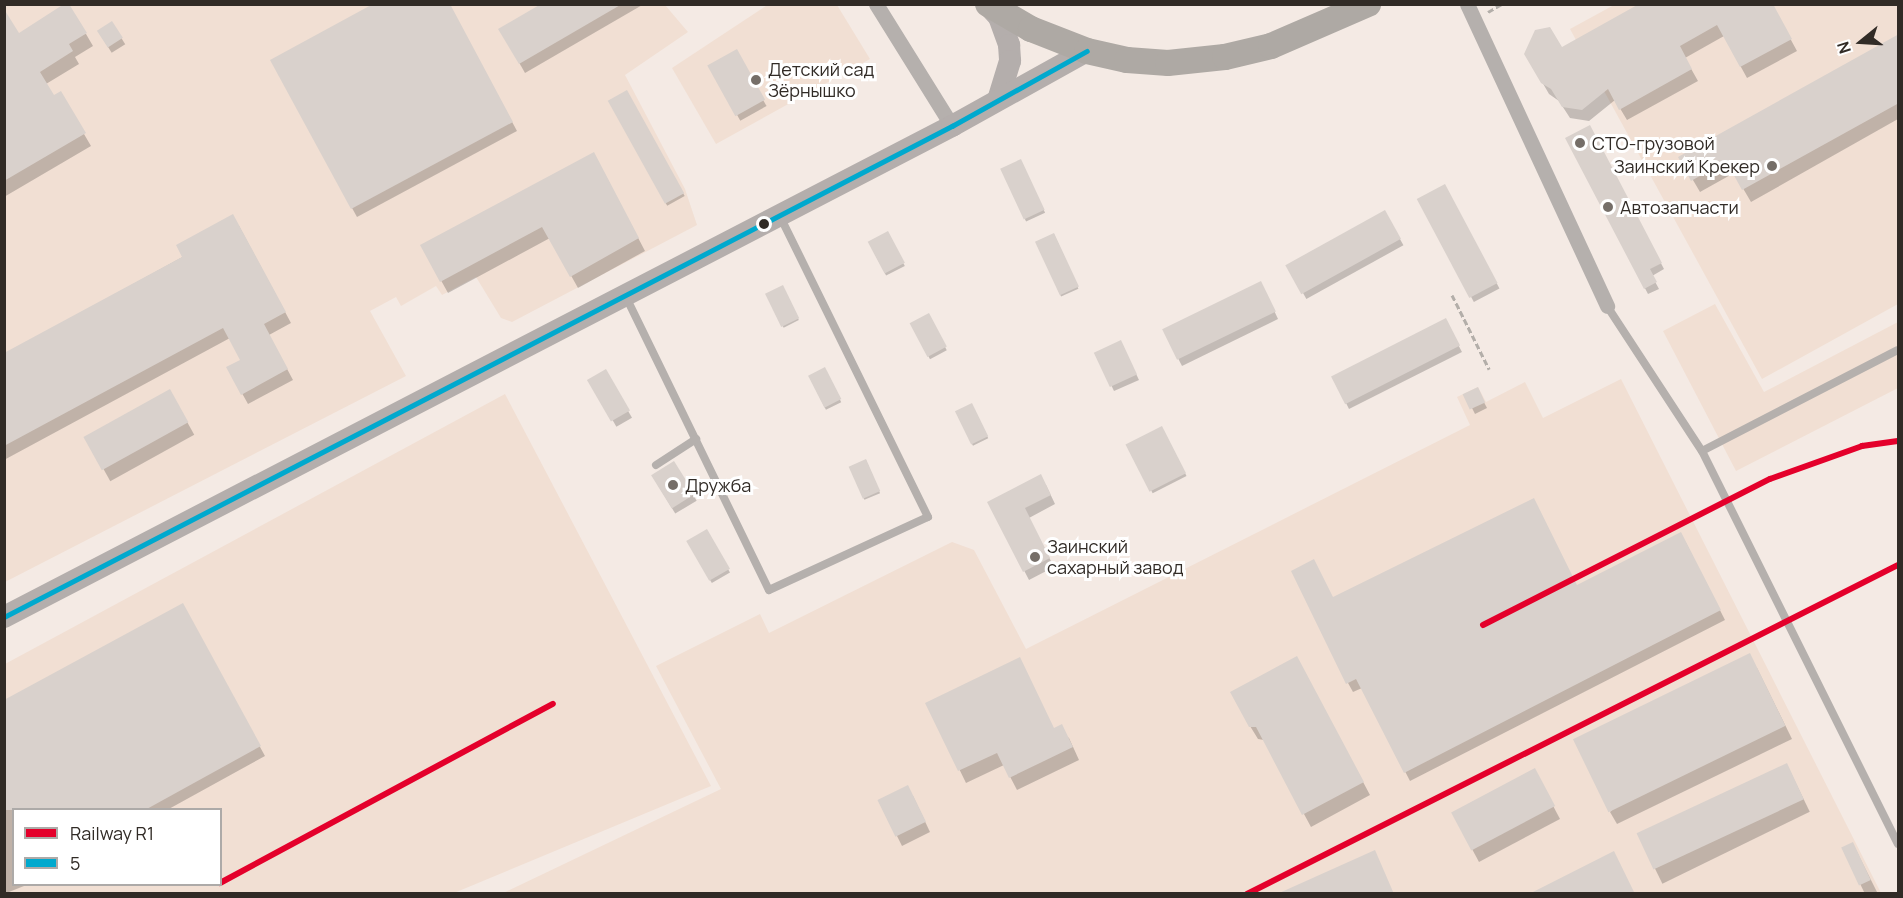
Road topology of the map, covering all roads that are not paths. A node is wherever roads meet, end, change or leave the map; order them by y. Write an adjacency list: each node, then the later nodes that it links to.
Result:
1 (876, 4): 7 (street)
2 (988, 4): 5 (main road); 6 (main road)
3 (1368, 4): 5 (main road)
4 (1467, 4): 10 (street)
5 (1087, 51): 6 (main road)
6 (999, 97): 7 (main road)
7 (952, 126): 8 (main road)
8 (779, 215): 9 (main road); 12 (lane)
9 (625, 296): 12 (lane); 15 (main road)
10 (1607, 306): 13 (lane)
11 (1899, 350): 13 (lane)
12 (696, 439): 14 (lane)
13 (1702, 451): 16 (lane)
14 (656, 465)
15 (4, 617)
16 (1899, 844)

